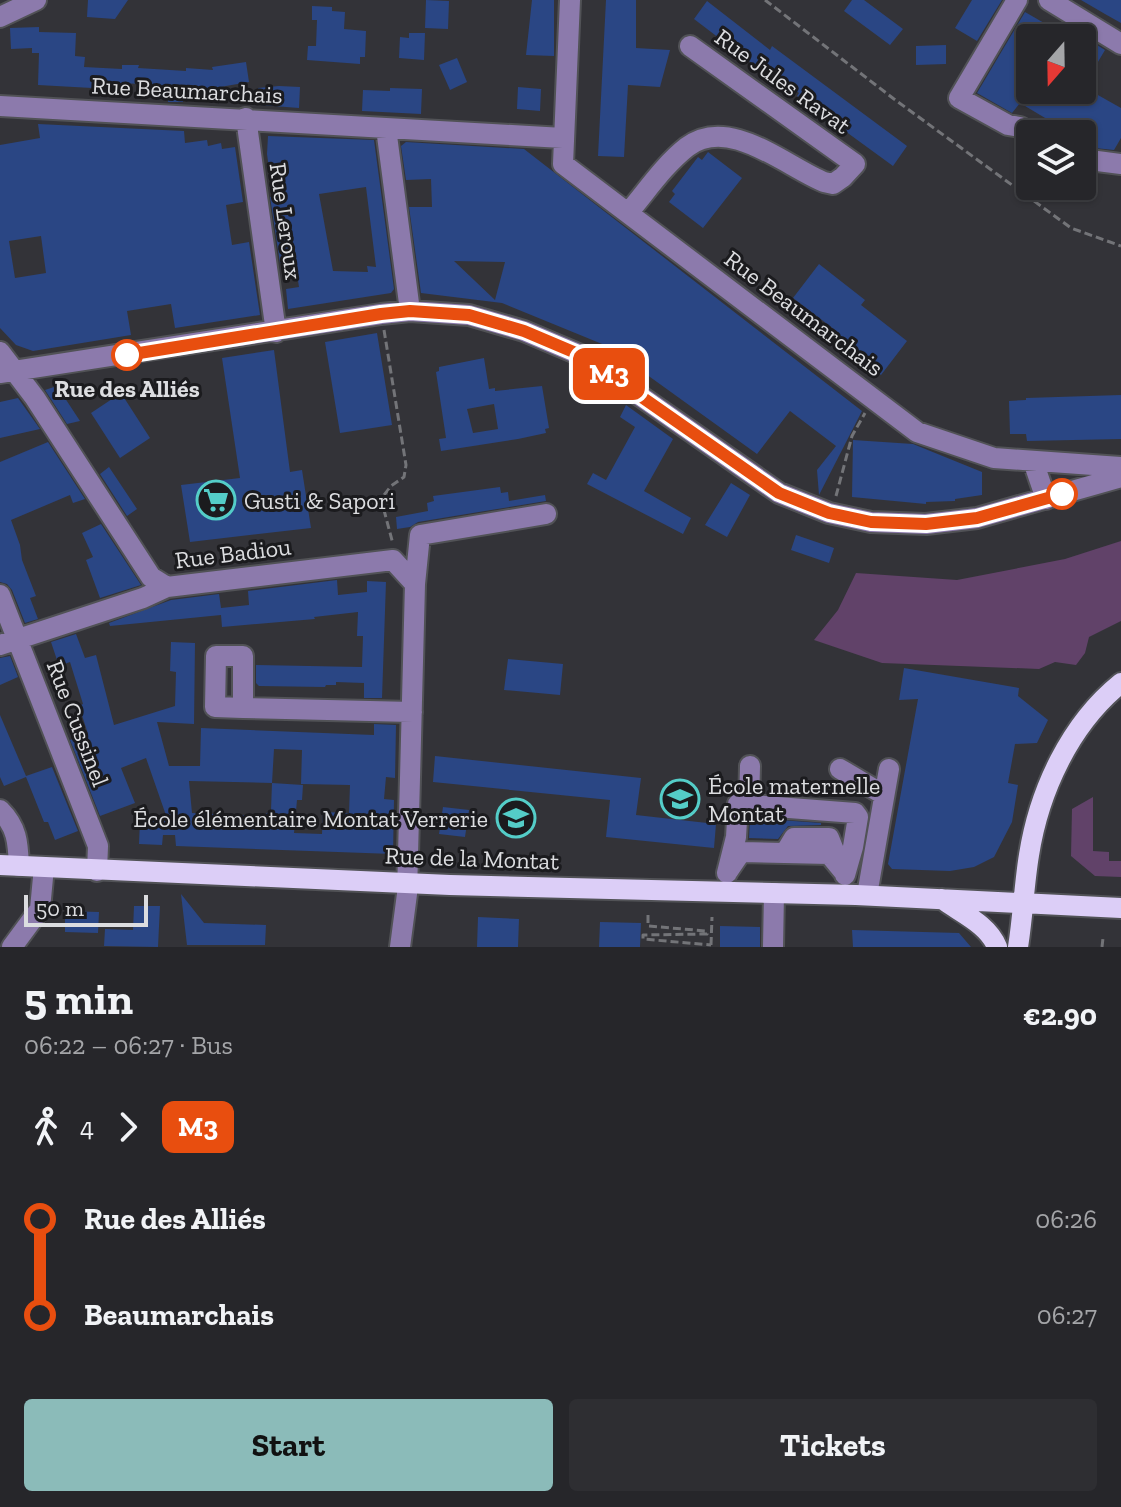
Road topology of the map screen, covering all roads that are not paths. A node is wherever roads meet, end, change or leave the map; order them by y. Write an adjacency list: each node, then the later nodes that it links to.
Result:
1 (36, 0): 5 (street)
2 (570, 0): 12 (street)
3 (1017, 0): 10 (street)
4 (1049, 0): 6 (street)
5 (0, 17)
6 (1121, 44)
7 (690, 46): 15 (street, Rue Jules Ravat)
8 (0, 106): 9 (street, Rue Beaumarchais)
9 (246, 118): 11 (street, Rue Beaumarchais); 17 (street, Rue Leroux)
10 (1016, 126)
11 (386, 128): 12 (street, Rue Beaumarchais); 16 (street)
12 (563, 138): 15 (street, Rue Beaumarchais)
13 (1096, 161): 14 (street)
14 (1121, 164)
15 (628, 213): 20 (street, Rue Beaumarchais)
16 (410, 311): 17 (street); 23 (street)
17 (276, 332): 19 (street)
18 (0, 352): 19 (street, Rue Badiou)
19 (7, 373): 26 (street, Rue Badiou)
20 (1033, 461): 21 (street, Rue Beaumarchais); 23 (street)
21 (1121, 467)
22 (1121, 477): 23 (street)
23 (1046, 499)
24 (546, 514): 25 (street)
25 (415, 584): 26 (street, Rue Badiou); 31 (street)
26 (167, 587): 28 (street)
27 (0, 595): 28 (street, Rue Cussinel)
28 (9, 642): 42 (street, Rue Cussinel)
29 (1121, 683): 50 (main road)
30 (243, 708): 31 (street)
31 (412, 712): 45 (street)
32 (750, 766): 36 (street)
33 (840, 769): 35 (street)
34 (889, 769): 35 (street)
35 (884, 795): 48 (street)
36 (749, 804): 38 (street); 43 (street)
37 (0, 810): 40 (street)
38 (791, 812): 39 (street); 44 (street)
39 (785, 853): 43 (street); 44 (street)
40 (10, 866): 41 (main road, Rue de la Montat)
41 (44, 867): 42 (main road, Rue de la Montat); 52 (street)
42 (97, 871): 45 (main road, Rue de la Montat)
43 (727, 873): 46 (street)
44 (844, 873): 48 (street)
45 (407, 883): 46 (main road, Rue de la Montat); 53 (street)
46 (718, 892): 47 (main road, Rue de la Montat)
47 (774, 893): 48 (main road, Rue de la Montat); 54 (street)
48 (861, 895): 49 (main road, Rue de la Montat)
49 (942, 899): 50 (main road, Rue de la Montat); 55 (main road)
50 (1025, 902): 51 (main road, Rue de la Montat); 56 (main road)
51 (1121, 908)
52 (12, 947)
53 (400, 947)
54 (773, 947)
55 (997, 947)
56 (1018, 947)

